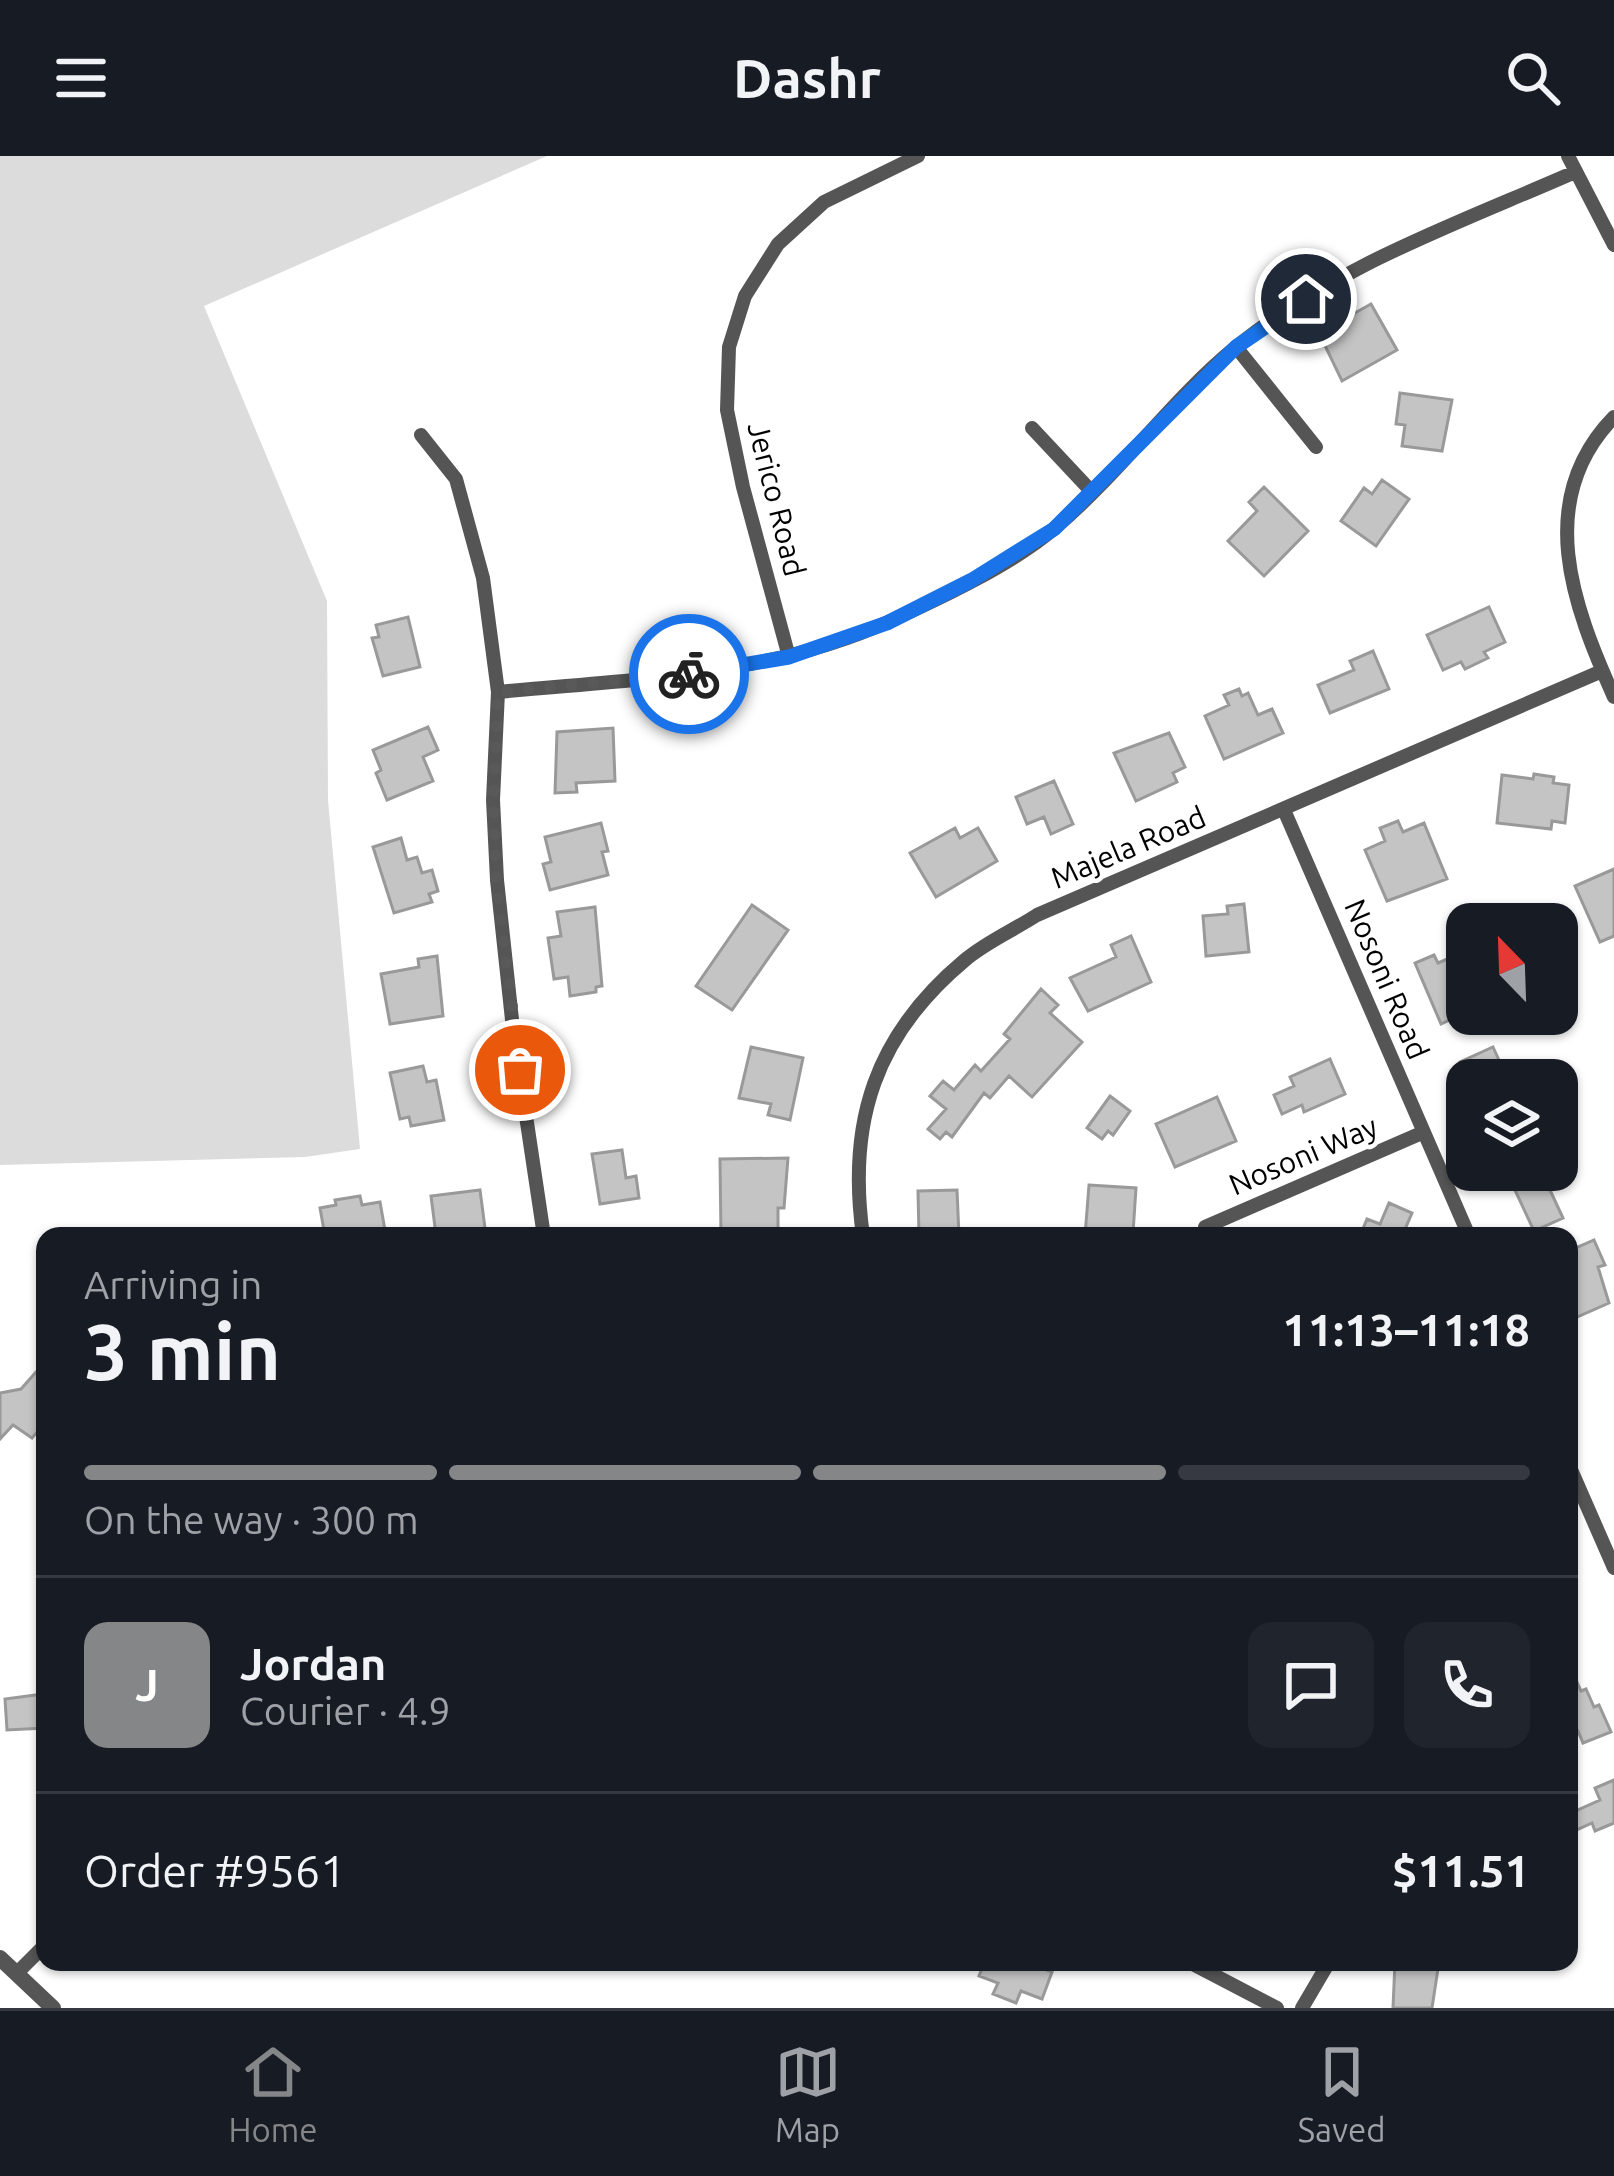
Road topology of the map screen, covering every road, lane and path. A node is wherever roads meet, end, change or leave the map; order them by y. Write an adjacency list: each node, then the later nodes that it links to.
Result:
1 (918, 156): 3 (street, Jerico Road)
2 (1568, 156): 4 (street)
3 (890, 162): 12 (street, Jerico Road)
4 (1575, 172): 5 (street); 6 (street)
5 (1614, 245)
6 (1236, 347): 10 (street); 11 (street)
7 (1614, 417): 13 (street)
8 (1032, 428): 11 (street)
9 (421, 435): 14 (street)
10 (1316, 447)
11 (1092, 492): 12 (street)
12 (789, 657): 14 (street)
13 (1602, 671): 15 (street); 16 (street, Majela Road)
14 (498, 692): 18 (street)
15 (1614, 697)
16 (1284, 810): 17 (street, Nosoni Road); 19 (street, Majela Road)
17 (1424, 1132): 20 (street, Nosoni Way); 21 (street, Nosoni Road)
18 (543, 1227)
19 (863, 1227)
20 (1204, 1227)
21 (1465, 1227)
22 (1578, 1486): 23 (street)
23 (1614, 1568)
24 (36, 1954): 28 (street)
25 (0, 1958): 28 (street)
26 (1206, 1971): 30 (street)
27 (1324, 1971): 31 (street)
28 (18, 1972): 29 (street)
29 (52, 2008)
30 (1276, 2008)
31 (1302, 2008)

